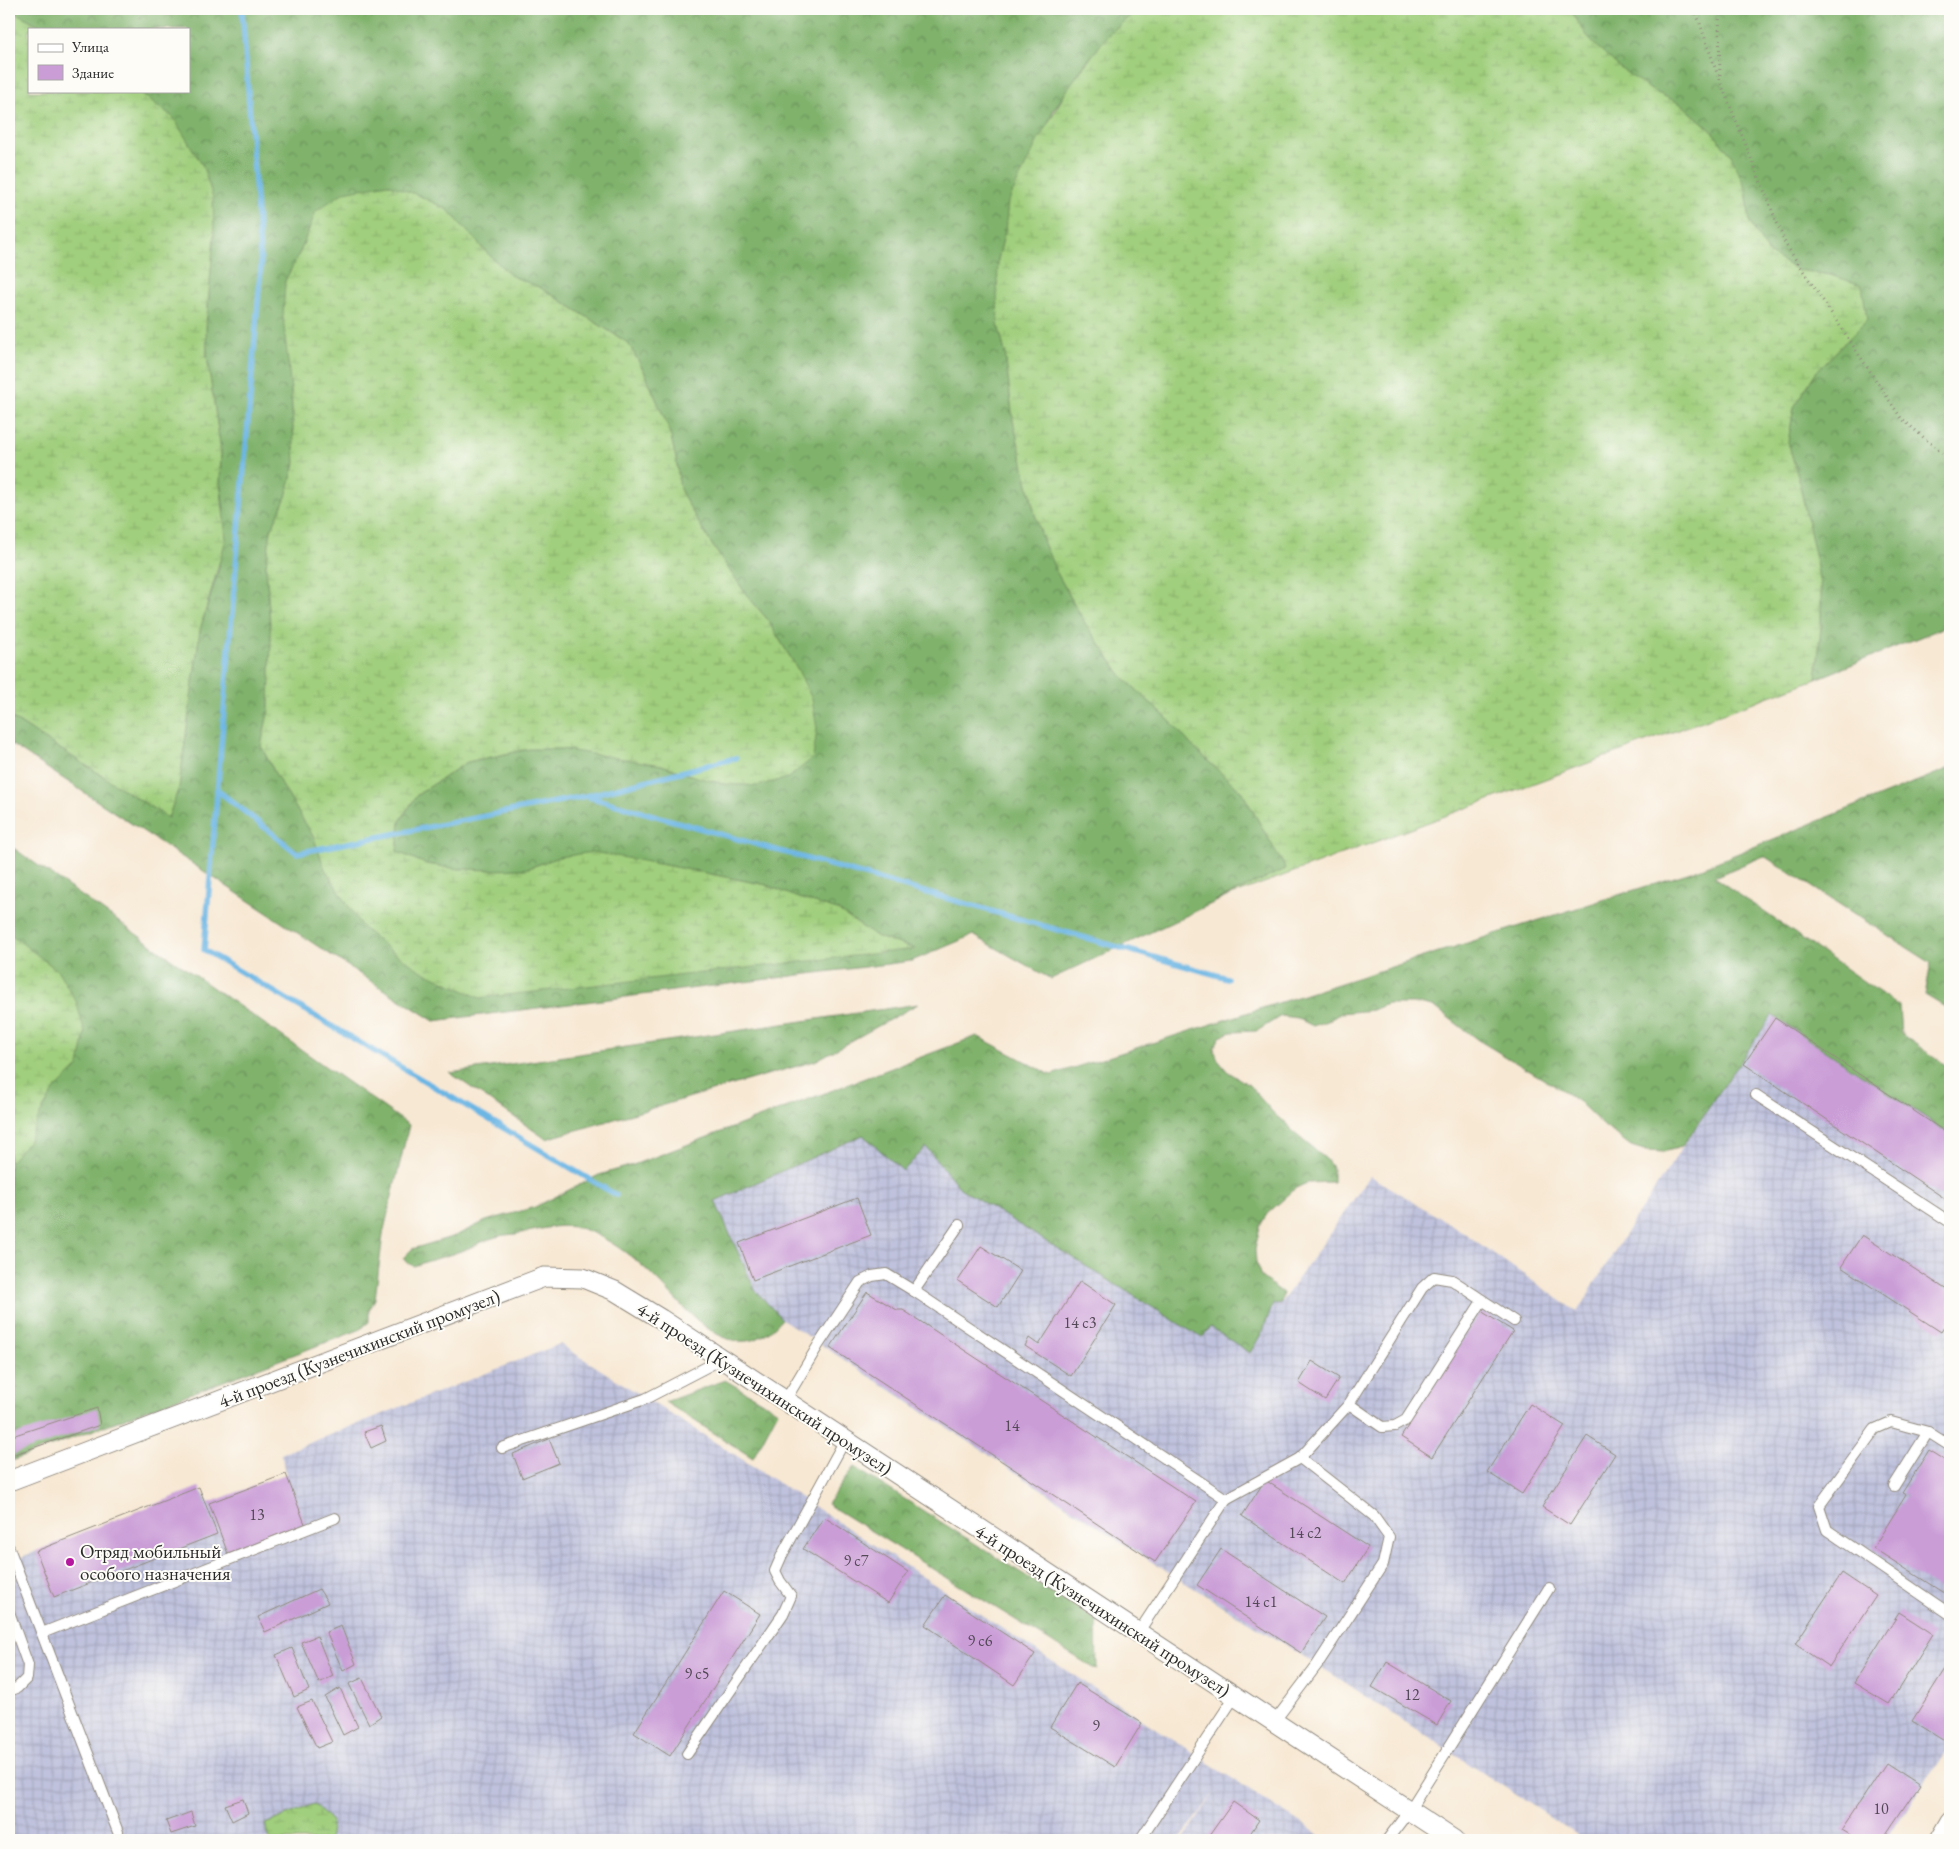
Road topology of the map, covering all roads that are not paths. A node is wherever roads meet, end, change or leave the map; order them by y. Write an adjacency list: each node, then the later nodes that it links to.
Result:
1 (1756, 1094): 2 (lane)
2 (1950, 1222)
3 (959, 1225): 4 (lane)
4 (914, 1291): 8 (lane); 17 (lane)
5 (1482, 1301): 6 (lane); 9 (lane); 9 (lane)
6 (1514, 1321)
7 (722, 1359): 8 (street, 4-й проезд (Кузнечихинский промузел)); 13 (lane); 15 (street, 4-й проезд (Кузнечихинский промузел))
8 (785, 1401): 11 (street, 4-й проезд (Кузнечихинский промузел))
9 (1348, 1404): 14 (lane)
10 (1928, 1432): 12 (lane); 16 (lane); 22 (lane)
11 (844, 1440): 23 (street, 4-й проезд (Кузнечихинский промузел)); 28 (lane)
12 (1950, 1446)
13 (502, 1448)
14 (1300, 1458): 17 (lane); 27 (lane)
15 (9, 1481)
16 (1894, 1486)
17 (1226, 1499): 23 (lane)
18 (335, 1518): 24 (lane)
19 (9, 1548): 24 (lane)
20 (1549, 1588): 29 (lane)
21 (9, 1612): 25 (lane)
22 (1950, 1614)
23 (1138, 1632): 26 (street, 4-й проезд (Кузнечихинский промузел))
24 (42, 1633): 31 (lane)
25 (9, 1691)
26 (1235, 1696): 27 (street, 4-й проезд (Кузнечихинский промузел)); 32 (lane)
27 (1274, 1722): 29 (street, 4-й проезд (Кузнечихинский промузел))
28 (687, 1754)
29 (1409, 1811): 33 (lane); 34 (street, 4-й проезд (Кузнечихинский промузел))
30 (1950, 1821): 35 (street)
31 (118, 1832)
32 (1140, 1840)
33 (1387, 1840)
34 (1454, 1840)
35 (1939, 1840)

